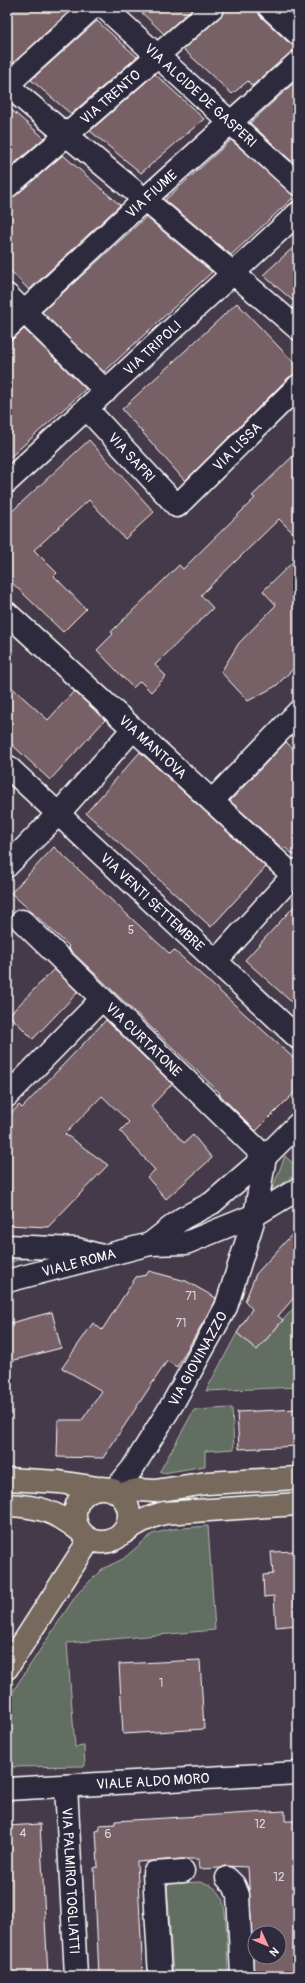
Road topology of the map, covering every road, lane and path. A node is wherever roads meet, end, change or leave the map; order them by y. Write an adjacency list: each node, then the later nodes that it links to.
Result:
1 (92, 7): 8 (street)
2 (104, 7): 6 (street, VIA ALCIDE DE GASPERI)
3 (213, 7): 6 (street, VIA TRENTO)
4 (269, 7): 5 (street)
5 (298, 34)
6 (158, 55): 9 (street, VIA ALCIDE DE GASPERI); 10 (street, VIA TRENTO)
7 (298, 62): 9 (street, VIA FIUME)
8 (7, 85): 10 (street)
9 (231, 122): 11 (street, VIA ALCIDE DE GASPERI); 13 (street, VIA FIUME)
10 (66, 136): 12 (street, VIA TRENTO); 13 (street)
11 (298, 184)
12 (7, 187)
13 (144, 200): 15 (street); 17 (street, VIA FIUME)
14 (298, 213): 15 (street, VIA TRIPOLI)
15 (234, 272): 19 (street); 21 (street, VIA TRIPOLI)
16 (7, 295): 17 (street)
17 (24, 311): 18 (street, VIA FIUME); 21 (street)
18 (7, 328)
19 (298, 329)
20 (298, 386): 24 (street, VIA LISSA)
21 (106, 391): 22 (street, VIA TRIPOLI)
22 (87, 408): 23 (street, VIA TRIPOLI); 24 (street, VIA SAPRI)
23 (7, 482)
24 (177, 506)
25 (7, 614): 27 (street, VIA MANTOVA)
26 (294, 724): 29 (street)
27 (133, 729): 29 (street, VIA MANTOVA); 30 (street)
28 (7, 766): 30 (street, VIA VENTI SETTEMBRE)
29 (212, 802): 32 (street, VIA MANTOVA)
30 (59, 813): 31 (street); 34 (street, VIA VENTI SETTEMBRE)
31 (7, 866)
32 (296, 875): 34 (street)
33 (22, 921): 35 (street, VIA CURTATONE)
34 (216, 961): 36 (street, VIA VENTI SETTEMBRE)
35 (101, 1000): 37 (street); 39 (street, VIA CURTATONE)
36 (298, 1038)
37 (8, 1092)
38 (296, 1134): 39 (street, VIALE ROMA)
39 (266, 1157): 41 (street); 42 (street, VIALE ROMA)
40 (298, 1189): 41 (street, VIALE ROMA)
41 (255, 1215): 42 (street, VIALE ROMA); 48 (street, VIA GIOVINAZZO)
42 (150, 1244): 44 (street, VIALE ROMA)
43 (7, 1246): 44 (street)
44 (105, 1257): 45 (street, VIALE ROMA)
45 (7, 1281)
46 (298, 1478): 48 (main road)
47 (7, 1480): 48 (main road)
48 (111, 1491): 51 (main road); 52 (main road)
49 (298, 1504): 51 (main road)
50 (7, 1505): 52 (main road)
51 (122, 1533): 52 (main road)
52 (84, 1535): 53 (main road)
53 (7, 1668)
54 (298, 1774): 55 (street, VIALE ALDO MORO)
55 (66, 1786): 56 (street, VIALE ALDO MORO); 59 (street, VIA PALMIRO TOGLIATTI)
56 (7, 1789)
57 (183, 1871): 60 (street)
58 (226, 1878): 61 (street)
59 (76, 1976)
60 (160, 1976)
61 (242, 1976)

